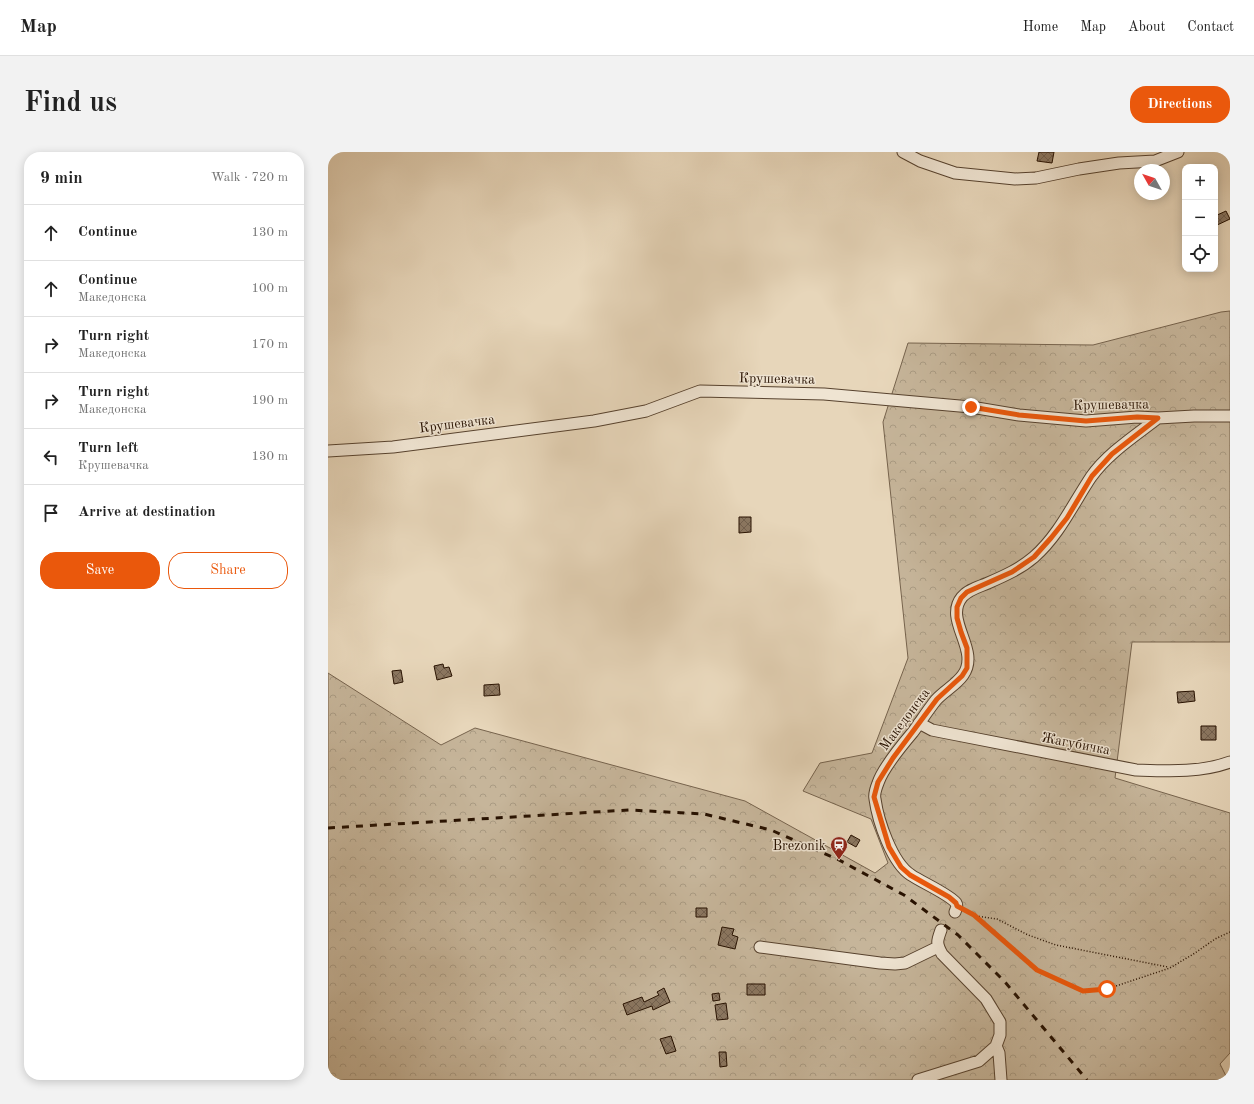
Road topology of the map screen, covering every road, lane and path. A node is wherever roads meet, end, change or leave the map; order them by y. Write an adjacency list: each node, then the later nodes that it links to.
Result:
1 (903, 152): 2 (street)
2 (1178, 152)
3 (1230, 416): 4 (street, Крушевачка)
4 (1158, 418): 5 (street, Крушевачка); 6 (street, Македонска)
5 (328, 450)
6 (919, 723): 7 (street, Жагубичка); 8 (street, Македонска)
7 (1230, 762)
8 (956, 909): 9 (path)
9 (974, 915): 14 (path); 14 (path)
10 (941, 930): 13 (street)
11 (1230, 932): 14 (path)
12 (760, 947): 13 (street)
13 (938, 947): 15 (street)
14 (1170, 968)
15 (996, 1046): 16 (street); 17 (street)
16 (918, 1080)
17 (1001, 1080)

